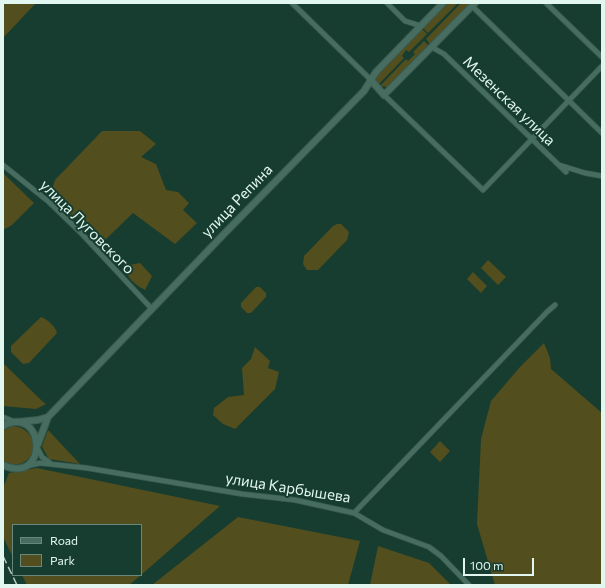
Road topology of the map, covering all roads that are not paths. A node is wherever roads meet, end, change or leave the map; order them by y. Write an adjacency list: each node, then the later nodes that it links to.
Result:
1 (292, 3): 10 (street)
2 (387, 3): 6 (street)
3 (443, 3): 10 (street, улица Репина)
4 (546, 3): 8 (street)
5 (474, 4): 13 (street); 14 (street)
6 (418, 25)
7 (435, 49): 16 (street, Мезенская улица)
8 (602, 57)
9 (602, 66): 14 (street)
10 (370, 79): 11 (street); 12 (street, улица Репина)
11 (377, 88): 12 (street); 13 (street)
12 (364, 91): 22 (street, улица Репина)
13 (384, 95): 16 (street)
14 (569, 100): 15 (street); 16 (street)
15 (602, 133)
16 (531, 139): 17 (street, Мезенская улица)
17 (557, 164): 19 (street, Мезенская улица); 20 (street)
18 (3, 165): 22 (street, улица Луговского)
19 (566, 172)
20 (602, 176)
21 (556, 305): 31 (street, улица Карбышева)
22 (152, 309): 24 (street, улица Репина)
23 (3, 417): 25 (street)
24 (48, 417): 25 (street); 27 (street)
25 (15, 422): 26 (street); 27 (street)
26 (3, 426)
27 (38, 446): 28 (street); 30 (street)
28 (52, 464): 30 (street, улица Карбышева); 31 (street, улица Карбышева)
29 (3, 465): 30 (street)
30 (25, 466)
31 (354, 513): 32 (street)
32 (469, 585)

